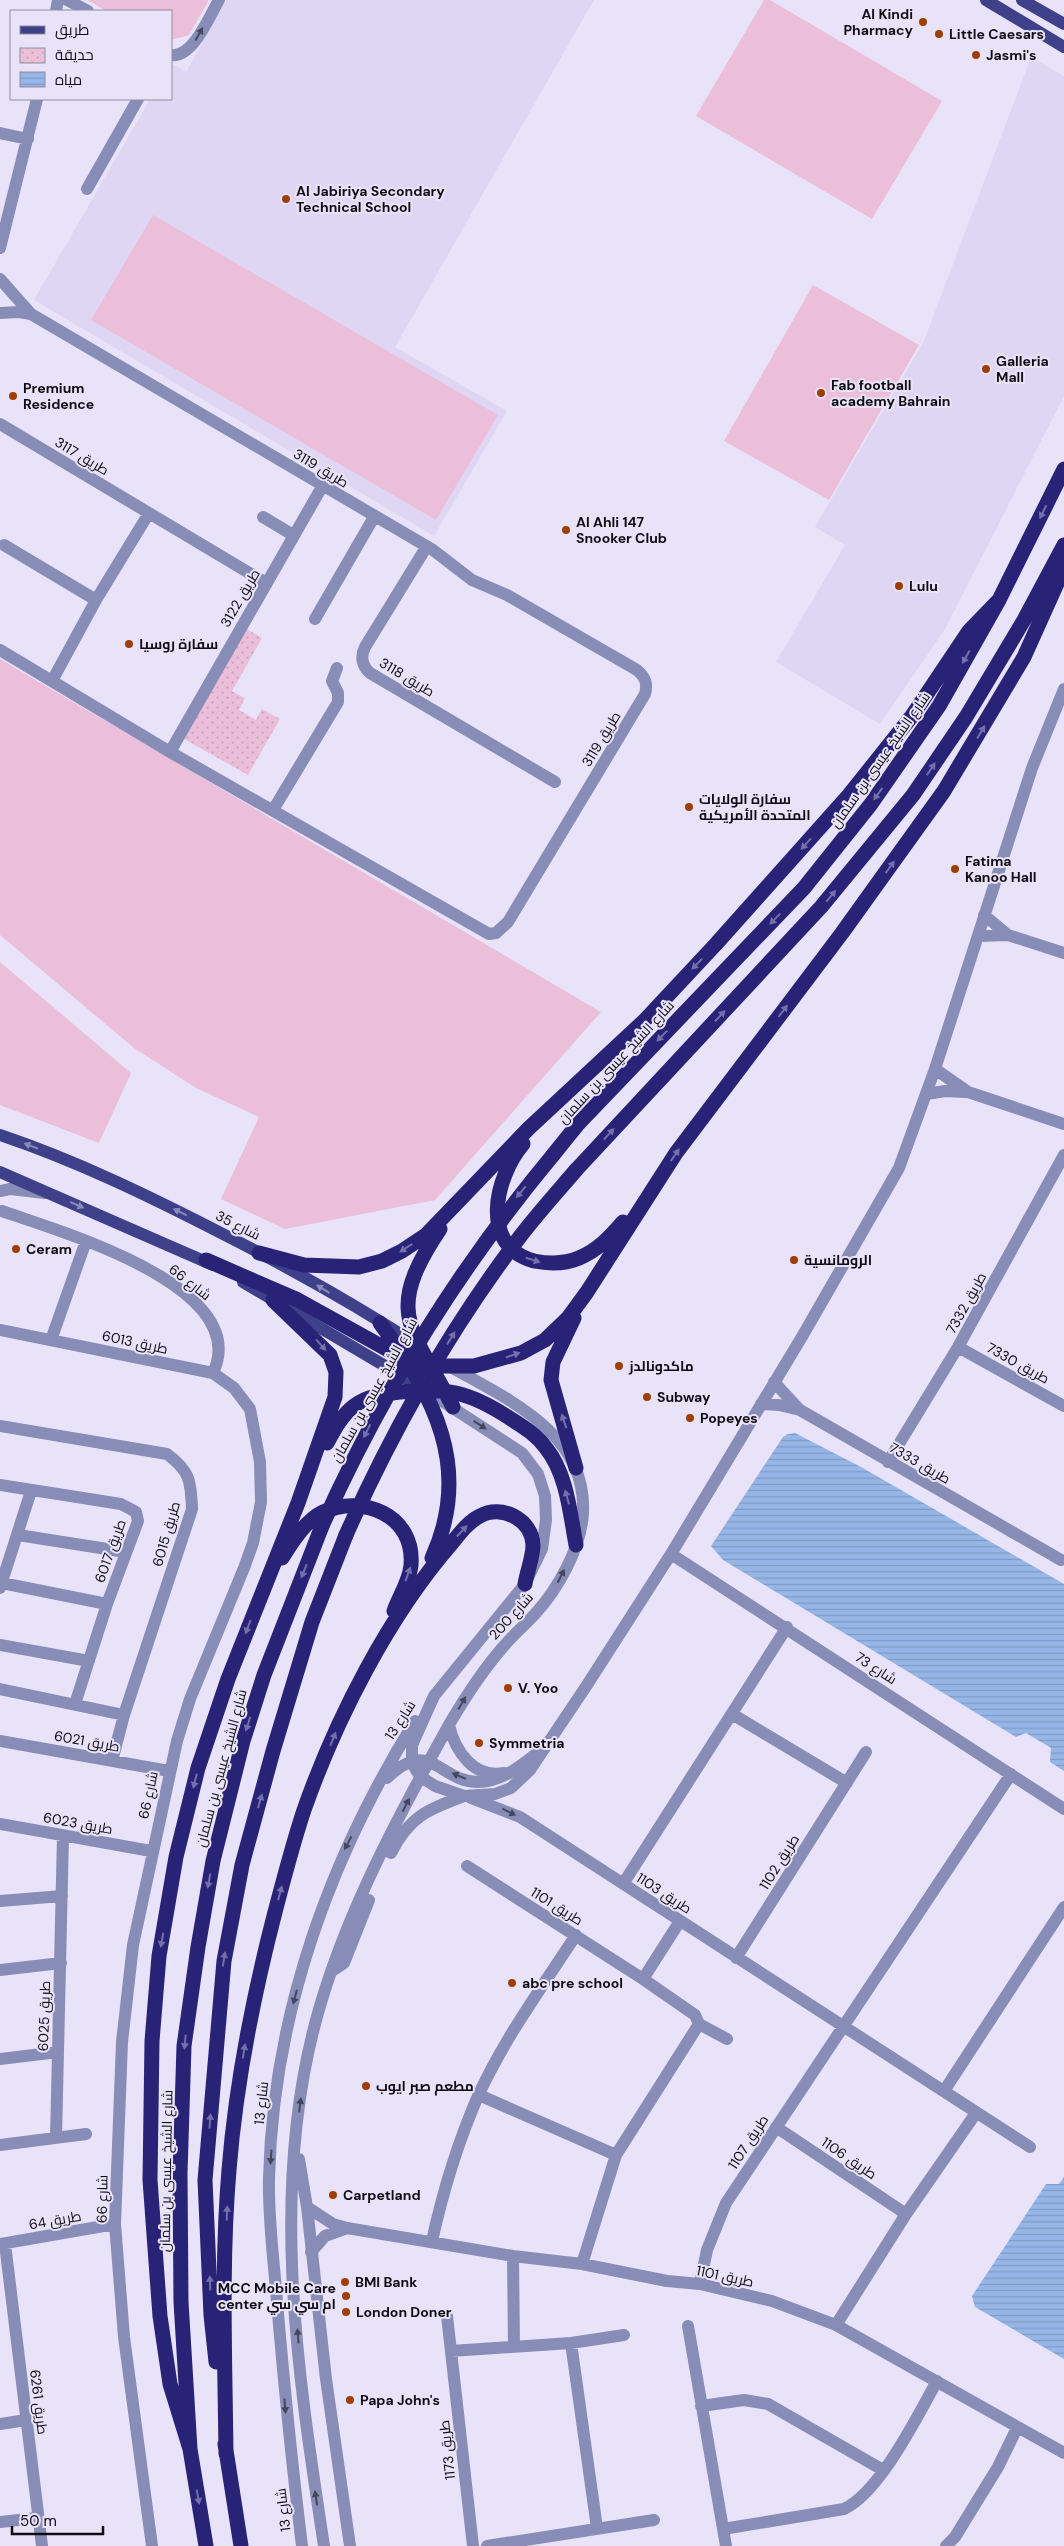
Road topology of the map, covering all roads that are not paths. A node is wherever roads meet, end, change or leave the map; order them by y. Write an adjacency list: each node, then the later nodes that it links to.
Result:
1 (68, 0): 5 (street)
2 (219, 0): 8 (street, one-way to 2)
3 (986, 0): 7 (main road)
4 (1022, 0): 6 (main road)
5 (86, 10)
6 (1064, 24)
7 (1064, 47)
8 (172, 55)
9 (36, 100): 12 (street)
10 (137, 100): 13 (street)
11 (0, 133): 12 (street)
12 (28, 139): 14 (street)
13 (87, 189)
14 (0, 248)
15 (0, 279): 17 (street)
16 (0, 313): 17 (street)
17 (31, 314): 20 (street, طريق 3119)
18 (0, 424): 21 (street, طريق 3117)
19 (1064, 469): 31 (highway, شارع الشيخ عيسى بن سلمان, one-way to 31)
20 (322, 485): 23 (street, طريق 3119); 24 (street, طريق 3122)
21 (149, 513): 29 (street, طريق 3117); 30 (street)
22 (263, 517): 24 (street)
23 (374, 517): 27 (street, طريق 3119); 32 (street)
24 (293, 535): 29 (street, طريق 3122)
25 (4, 545): 30 (street)
26 (1064, 545): 173 (highway, one-way to 26, bridge)
27 (426, 546): 38 (street, طريق 3118); 39 (street, طريق 3119)
28 (1064, 568): 54 (highway, one-way to 28)
29 (266, 583): 37 (street, طريق 3122)
30 (96, 600): 35 (street)
31 (999, 600): 46 (highway, one-way to 46); 172 (highway, شارع الشيخ عيسى بن سلمان, one-way to 172, bridge)
32 (315, 619)
33 (0, 650): 35 (street, طريق 3119)
34 (337, 668): 39 (street)
35 (52, 681): 37 (street, طريق 3119)
36 (1064, 689): 40 (street)
37 (170, 752): 39 (street, طريق 3119)
38 (555, 782)
39 (273, 810)
40 (984, 915): 41 (street); 42 (street)
41 (1008, 935): 42 (street); 43 (street)
42 (978, 936): 44 (street)
43 (1064, 953)
44 (935, 1069): 45 (street); 47 (street)
45 (968, 1092): 47 (street); 48 (street)
46 (566, 1093): 54 (highway, one-way to 54); 55 (highway)
47 (927, 1094): 71 (street)
48 (1064, 1124)
49 (0, 1135): 58 (main road, شارع 35, one-way to 49)
50 (1064, 1155): 66 (street, طريق 7332)
51 (0, 1172): 53 (main road)
52 (0, 1191): 53 (street)
53 (50, 1194): 59 (main road, one-way to 59)
54 (648, 1196): 60 (highway)
55 (456, 1205): 58 (highway, one-way to 58); 65 (highway)
56 (2, 1211): 57 (street, شارع 66)
57 (86, 1241): 64 (street); 70 (street, شارع 66)
58 (259, 1253): 62 (main road, شارع 35, one-way to 58)
59 (206, 1260): 61 (main road); 67 (highway)
60 (588, 1292): 69 (highway, one-way to 60); 80 (highway, one-way to 60)
61 (273, 1300): 72 (main road); 83 (highway, one-way to 83)
62 (380, 1323): 65 (main road, شارع 35); 67 (highway)
63 (0, 1330): 64 (street, طريق 6013)
64 (51, 1340): 70 (street, طريق 6013)
65 (418, 1346): 68 (highway); 69 (main road, شارع 35)
66 (958, 1347): 75 (street, طريق 7330); 79 (street, طريق 7332)
67 (408, 1361): 68 (highway); 72 (highway)
68 (429, 1366): 69 (highway); 73 (highway)
69 (449, 1366): 80 (street, شارع 200)
70 (213, 1373): 111 (street, شارع 66)
71 (774, 1382): 74 (street); 77 (street)
72 (425, 1390): 73 (highway); 76 (street, شارع 200); 83 (highway); 89 (highway)
73 (445, 1392): 76 (highway); 85 (highway, one-way to 73)
74 (760, 1404): 77 (street, طريق 7333); 87 (street)
75 (1064, 1406)
76 (453, 1407): 90 (street, شارع 200, one-way to 90)
77 (800, 1410): 79 (street, طريق 7333)
78 (0, 1426): 102 (street, طريق 6015)
79 (888, 1462): 88 (street, طريق 7333)
80 (576, 1468): 85 (street, شارع 200)
81 (0, 1485): 82 (street, طريق 6017)
82 (31, 1491): 84 (street); 86 (street, طريق 6017)
83 (298, 1503): 92 (highway)
84 (18, 1535): 86 (street); 91 (street)
85 (576, 1545): 103 (street, شارع 200, one-way to 85)
86 (126, 1552): 93 (street, طريق 6017)
87 (671, 1554): 94 (street, شارع 73); 105 (street)
88 (1061, 1560)
89 (420, 1582): 90 (highway, one-way to 90); 95 (highway)
90 (525, 1584): 99 (street, شارع 200)
91 (1, 1586): 93 (street)
92 (260, 1595): 95 (highway, one-way to 92); 172 (highway, one-way to 172)
93 (107, 1604): 97 (street, طريق 6017)
94 (787, 1628): 101 (street); 112 (street, شارع 73)
95 (385, 1636): 173 (highway, one-way to 95)
96 (0, 1645): 97 (street)
97 (89, 1661): 100 (street, طريق 6017)
98 (0, 1689): 100 (street)
99 (434, 1696): 109 (street, شارع 200); 115 (street, شارع 13)
100 (75, 1704): 102 (street)
101 (732, 1714): 114 (street); 122 (street)
102 (124, 1715): 107 (street, طريق 6015)
103 (449, 1725): 108 (street, شارع 200); 110 (street)
104 (0, 1741): 107 (street, طريق 6021)
105 (548, 1744): 110 (street); 116 (street)
106 (866, 1752): 114 (street, طريق 1102)
107 (112, 1761): 111 (street, طريق 6021)
108 (430, 1761): 109 (street); 110 (street, one-way to 108); 113 (street, شارع 200)
109 (412, 1762): 113 (street); 115 (street)
110 (514, 1770)
111 (169, 1771): 120 (street, شارع 66)
112 (1011, 1774): 117 (street, شارع 73); 134 (street)
113 (421, 1778): 116 (street); 131 (street, one-way to 113)
114 (847, 1783): 128 (street, طريق 1102)
115 (379, 1785): 185 (street, شارع 13, one-way to 185)
116 (464, 1796): 122 (street, طريق 1103, one-way to 122); 131 (street)
117 (1064, 1809)
118 (0, 1824): 119 (street, طريق 6023)
119 (63, 1836): 120 (street, طريق 6023); 123 (street, طريق 6025)
120 (151, 1851): 150 (street, شارع 66)
121 (467, 1866): 127 (street, طريق 1101)
122 (623, 1884): 126 (street, طريق 1103)
123 (62, 1896): 124 (street); 129 (street, طريق 6025)
124 (0, 1901)
125 (1064, 1907): 138 (street)
126 (680, 1921): 128 (street, طريق 1103); 132 (street)
127 (576, 1935): 132 (street, طريق 1101); 139 (street)
128 (736, 1958): 134 (street, طريق 1103)
129 (61, 1963): 130 (street); 136 (street, طريق 6025)
130 (0, 1970)
131 (332, 1971): 144 (street, one-way to 131)
132 (642, 1979): 133 (street, طريق 1101)
133 (699, 2024): 135 (street, طريق 1101); 147 (street)
134 (842, 2026): 138 (street, طريق 1103); 141 (street, طريق 1107)
135 (727, 2039)
136 (58, 2052): 137 (street); 143 (street, طريق 6025)
137 (0, 2059)
138 (944, 2091): 140 (street, طريق 1103)
139 (479, 2095): 147 (street); 152 (street)
140 (976, 2113): 146 (street, طريق 1103); 149 (street)
141 (776, 2127): 149 (street, طريق 1106); 157 (street, طريق 1107)
142 (86, 2134): 143 (street)
143 (56, 2138): 145 (street)
144 (296, 2139): 148 (street); 186 (street, one-way to 144)
145 (0, 2145)
146 (1030, 2147)
147 (616, 2155): 156 (street)
148 (307, 2207): 151 (street, طريق 1101); 154 (street)
149 (906, 2214): 161 (street)
150 (115, 2224): 153 (street, طريق 64); 182 (street, شارع 66)
151 (347, 2228): 152 (street, طريق 1101); 154 (street)
152 (432, 2241): 155 (street, طريق 1101)
153 (2, 2244): 159 (street, طريق 6261)
154 (311, 2252): 187 (street)
155 (514, 2256): 156 (street, طريق 1101); 165 (street)
156 (582, 2264): 157 (street, طريق 1101)
157 (700, 2284): 161 (street, طريق 1101)
158 (447, 2316): 166 (street, طريق 1173)
159 (13, 2321): 160 (street); 169 (street, طريق 6261)
160 (0, 2323)
161 (836, 2325): 167 (street, طريق 1101)
162 (688, 2326): 168 (street)
163 (624, 2335): 164 (street)
164 (571, 2343): 165 (street); 179 (street)
165 (514, 2346): 166 (street)
166 (451, 2351): 188 (street, طريق 1173)
167 (937, 2382): 171 (street, طريق 1101); 175 (street)
168 (701, 2406): 175 (street); 180 (street)
169 (26, 2420): 170 (street); 176 (street, طريق 6261)
170 (0, 2424)
171 (1017, 2428): 174 (street, طريق 1101); 191 (street)
172 (190, 2449): 183 (highway, شارع الشيخ عيسى بن سلمان, one-way to 183)
173 (226, 2454): 184 (highway)
174 (1064, 2454)
175 (883, 2470): 180 (street)
176 (37, 2518): 178 (street); 181 (street, طريق 6261)
177 (654, 2520): 179 (street)
178 (0, 2522)
179 (597, 2528): 189 (street)
180 (723, 2529): 190 (street)
181 (42, 2546)
182 (152, 2546)
183 (206, 2546)
184 (240, 2546)
185 (302, 2546)
186 (324, 2546)
187 (350, 2546)
188 (473, 2546)
189 (487, 2546)
190 (726, 2546)
191 (946, 2546)

